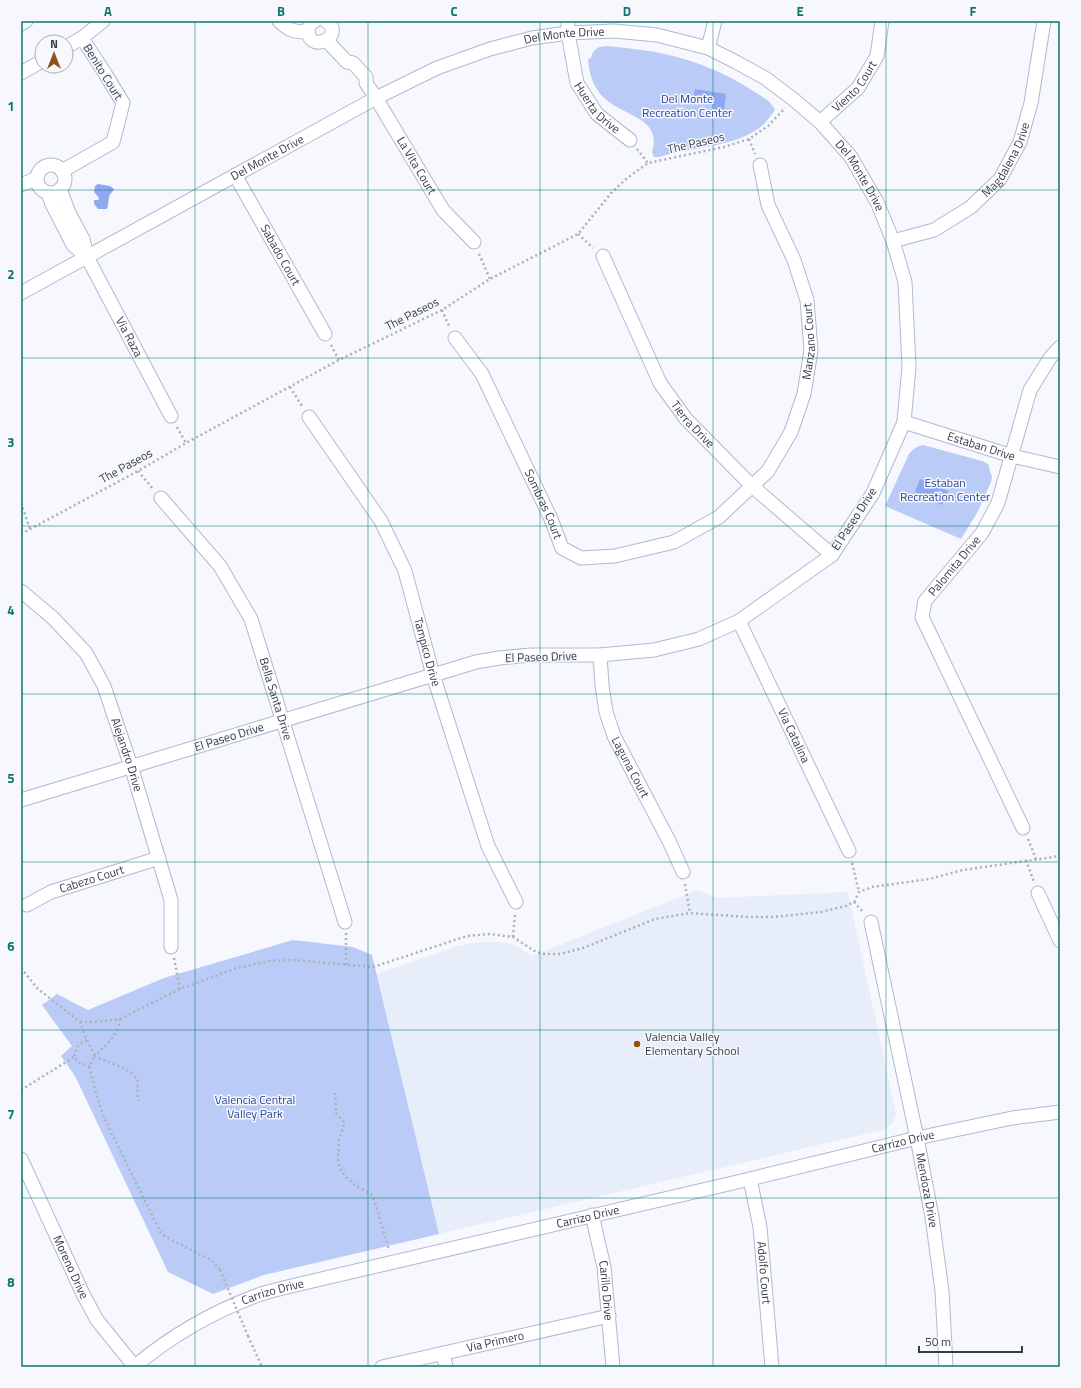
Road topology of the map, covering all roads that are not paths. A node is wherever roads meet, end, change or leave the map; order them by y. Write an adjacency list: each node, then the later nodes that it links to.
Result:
1 (26, 21): 8 (street)
2 (103, 21): 11 (street, Benito Court)
3 (279, 21): 9 (street)
4 (326, 21): 12 (street)
5 (715, 21): 14 (street)
6 (882, 21): 18 (street, Viento Court)
7 (1044, 21): 27 (street, Magdalena Drive)
8 (21, 24)
9 (312, 27): 12 (street)
10 (568, 27): 14 (street, Del Monte Drive); 17 (street, Del Monte Drive); 19 (street, Huerta Drive)
11 (82, 38): 13 (street, Benito Court); 21 (street, Benito Court)
12 (327, 41): 17 (street, La Vita Court)
13 (74, 42)
14 (708, 48): 18 (street, Del Monte Drive)
15 (34, 66): 16 (street)
16 (21, 73)
17 (376, 98): 22 (street, Del Monte Drive); 28 (street, La Vita Court)
18 (820, 122): 27 (street, Del Monte Drive)
19 (630, 140)
20 (760, 165): 40 (street, Manzano Court)
21 (62, 171): 23 (street); 25 (street)
22 (236, 175): 30 (street, Del Monte Drive); 32 (street, Sabado Court)
23 (36, 178): 24 (street); 26 (street)
24 (21, 185)
25 (60, 189): 26 (street); 30 (street, Via Raza)
26 (48, 193): 30 (street, Via Raza)
27 (893, 241): 37 (street, Del Monte Drive)
28 (474, 242)
29 (602, 256): 40 (street, Tierra Drive)
30 (87, 257): 31 (street, Del Monte Drive); 35 (street, Via Raza)
31 (21, 293)
32 (325, 334)
33 (455, 338): 40 (street, Sombras Court)
34 (1060, 347): 38 (street, Palomita Drive)
35 (171, 416)
36 (309, 417): 46 (street, Tampico Drive)
37 (904, 422): 38 (street, Estaban Drive); 42 (street, El Paseo Drive)
38 (1012, 456): 39 (street, Estaban Drive); 50 (street, Palomita Drive)
39 (1060, 467)
40 (752, 486): 42 (street, Tierra Drive)
41 (161, 498): 47 (street, Bella Santa Drive)
42 (832, 555): 44 (street, El Paseo Drive)
43 (21, 591): 48 (street, Alejandro Drive)
44 (739, 621): 45 (street, El Paseo Drive); 51 (street, Via Catalina)
45 (600, 655): 46 (street, El Paseo Drive); 53 (street, Laguna Court)
46 (434, 675): 47 (street, El Paseo Drive); 55 (street, Tampico Drive)
47 (282, 722): 48 (street, El Paseo Drive); 57 (street, Bella Santa Drive)
48 (131, 766): 49 (street, El Paseo Drive); 52 (street, Alejandro Drive)
49 (21, 800)
50 (1023, 828)
51 (849, 851)
52 (159, 858): 56 (street, Cabezo Court); 60 (street, Alejandro Drive)
53 (683, 872)
54 (1038, 893): 59 (street)
55 (516, 902)
56 (27, 905)
57 (345, 922)
58 (871, 922): 62 (street, Mendoza Drive)
59 (1060, 941)
60 (172, 947)
61 (1060, 1112): 62 (street, Carrizo Drive)
62 (917, 1138): 64 (street, Carrizo Drive); 73 (street, Mendoza Drive)
63 (21, 1159): 68 (street, Moreno Drive)
64 (750, 1179): 65 (street, Carrizo Drive); 72 (street, Adolfo Court)
65 (592, 1215): 66 (street, Carillo Drive); 68 (street, Carrizo Drive)
66 (609, 1316): 67 (street, Via Primero); 71 (street, Carillo Drive)
67 (443, 1353): 69 (street, Via Primero); 70 (street)
68 (135, 1367)
69 (382, 1367)
70 (446, 1367)
71 (613, 1367)
72 (772, 1367)
73 (946, 1367)

